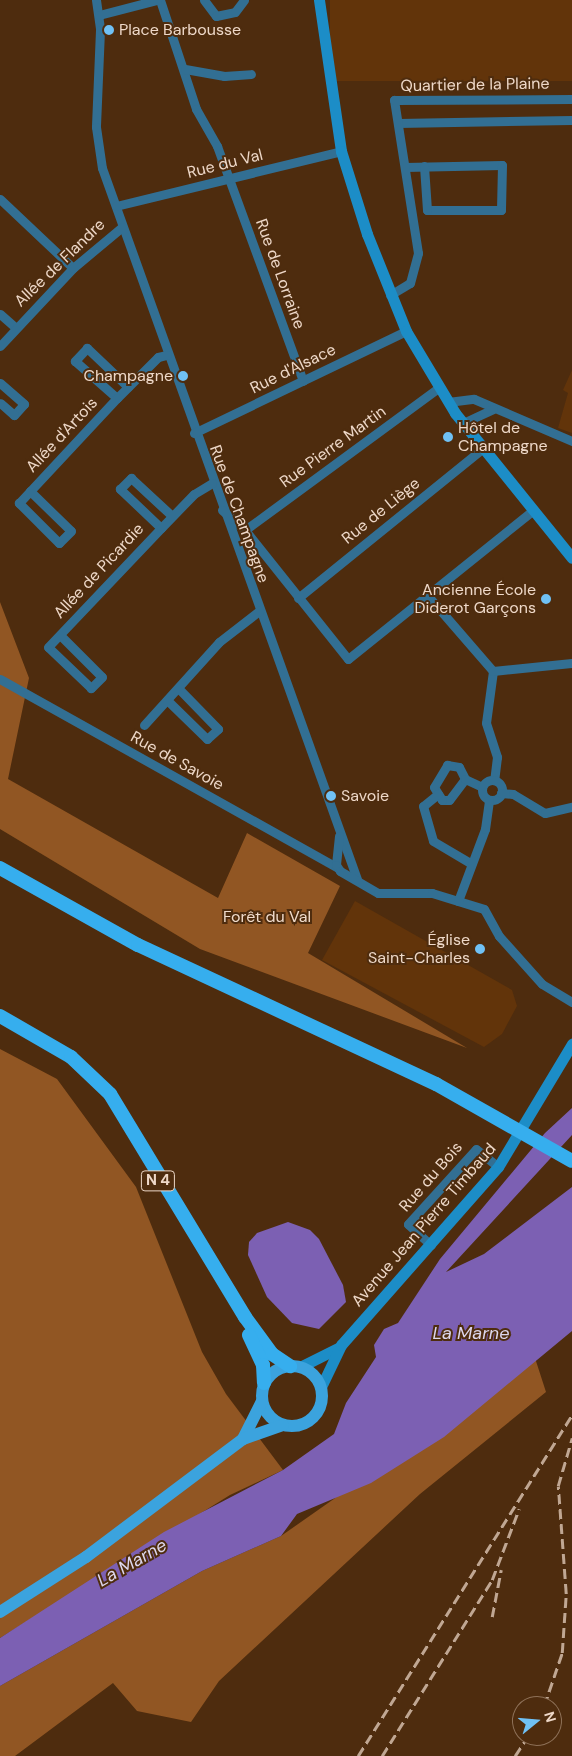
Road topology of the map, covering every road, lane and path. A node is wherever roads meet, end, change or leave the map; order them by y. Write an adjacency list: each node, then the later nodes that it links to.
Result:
1 (96, 0): 6 (street, Rue de Champagne)
2 (158, 0): 6 (street); 7 (street, Rue de Lorraine)
3 (204, 0): 4 (street)
4 (244, 0)
5 (319, 0): 12 (main road)
6 (99, 15): 17 (street, Rue de Champagne)
7 (185, 69): 8 (street); 15 (street, Rue de Lorraine)
8 (251, 74)
9 (572, 99): 11 (street, Quartier de la Plaine)
10 (572, 120): 11 (street)
11 (398, 123): 13 (street)
12 (341, 151): 15 (street, Rue du Val); 20 (main road)
13 (405, 166): 14 (street); 20 (street)
14 (424, 166): 14 (street)
15 (229, 178): 17 (street, Rue du Val); 26 (street, Rue de Lorraine)
16 (0, 199): 19 (street)
17 (116, 206): 18 (street, Rue de Champagne)
18 (122, 226): 19 (street, Allée de Flandre); 25 (street, Rue de Champagne)
19 (73, 268): 22 (street, Allée de Flandre)
20 (390, 295): 23 (main road)
21 (0, 314): 22 (street)
22 (16, 328): 24 (street, Allée de Flandre)
23 (406, 331): 26 (street, Rue d'Alsace); 29 (main road)
24 (0, 346)
25 (167, 355): 28 (street, Allée d'Artois); 35 (street, Rue de Champagne)
26 (303, 381): 35 (street, Rue d'Alsace)
27 (0, 382): 32 (street)
28 (128, 387): 30 (street, Allée d'Artois); 30 (street, Allée d'Artois)
29 (438, 388): 31 (main road); 44 (street, Rue Pierre Martin)
30 (117, 398): 39 (street, Allée d'Artois)
31 (448, 402): 33 (street); 34 (main road)
32 (0, 403)
33 (493, 409): 34 (street); 36 (street)
34 (463, 423): 37 (main road)
35 (194, 433): 38 (street, Rue de Champagne)
36 (572, 441)
37 (483, 448): 41 (main road); 47 (street, Rue de Liège)
38 (212, 483): 40 (street, Rue de Champagne); 42 (street, Allée de Picardie)
39 (30, 491): 39 (street, Allée d'Artois)
40 (222, 510): 44 (street); 48 (street, Rue de Champagne)
41 (533, 510): 45 (main road); 46 (street)
42 (172, 516): 43 (street, Allée de Picardie); 43 (street, Allée de Picardie)
43 (160, 528): 49 (street, Allée de Picardie)
44 (245, 530): 47 (street)
45 (572, 558)
46 (428, 596): 47 (street); 51 (street)
47 (298, 598)
48 (259, 611): 53 (street); 63 (street, Rue de Champagne)
49 (60, 635): 49 (street, Allée de Picardie)
50 (572, 663): 51 (street)
51 (493, 671): 57 (street)
52 (0, 679): 63 (street, Rue de Savoie)
53 (178, 688): 54 (street); 54 (street)
54 (167, 700): 55 (street)
55 (144, 725)
56 (465, 779): 58 (street); 60 (street); 60 (street)
57 (494, 780): 58 (street); 59 (street)
58 (482, 787): 61 (street)
59 (501, 793): 61 (street); 62 (street)
60 (438, 794): 64 (street)
61 (489, 800): 64 (street)
62 (572, 806)
63 (343, 863): 68 (street, Rue de Savoie)
64 (470, 863): 68 (street)
65 (0, 866): 67 (highway)
66 (0, 878): 67 (highway)
67 (27, 890): 73 (highway, bridge)
68 (458, 901): 69 (street, Rue de Savoie)
69 (572, 1002)
70 (0, 1016): 77 (highway, N 4)
71 (0, 1022): 78 (highway, N 4)
72 (572, 1044): 74 (main road, Avenue Jean Pierre Timbaud)
73 (572, 1161)
74 (498, 1167): 75 (main road, Avenue Jean Pierre Timbaud); 75 (street, Rue du Bois)
75 (431, 1245): 76 (main road, Avenue Jean Pierre Timbaud)
76 (341, 1345): 77 (main road); 79 (main road)
77 (295, 1366): 78 (main road); 79 (main road)
78 (264, 1383): 80 (main road)
79 (321, 1387): 81 (main road)
80 (262, 1402): 81 (main road); 82 (main road)
81 (283, 1425): 82 (main road)
82 (242, 1439): 83 (main road)
83 (0, 1612)

